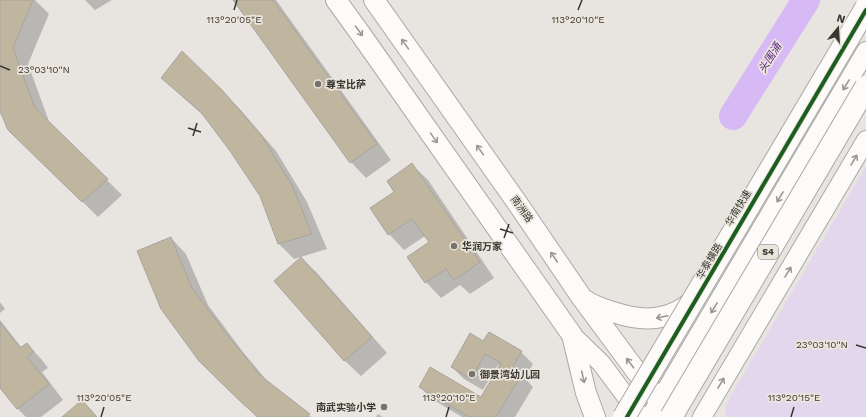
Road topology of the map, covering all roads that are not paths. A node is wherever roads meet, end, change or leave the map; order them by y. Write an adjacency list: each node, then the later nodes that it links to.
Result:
1 (336, 0): 9 (main road, one-way to 9)
2 (374, 0): 8 (main road, 南洲路, one-way to 2)
3 (866, 9): 11 (street, 华泰横路); 15 (highway, 华南快速, bridge)
4 (866, 51): 14 (street, one-way to 14)
5 (866, 88): 14 (highway, S4, bridge)
6 (866, 96): 17 (street)
7 (866, 140): 18 (street, one-way to 7)
8 (571, 281): 9 (main road); 10 (main road, 南洲路)
9 (547, 298): 12 (main road)
10 (582, 298): 11 (main road, one-way to 10); 13 (main road, 南洲路, one-way to 10)
11 (696, 299): 13 (street, 华泰横路)
12 (572, 335): 15 (street); 16 (main road, one-way to 16)
13 (646, 384): 14 (main road, 南洲路); 15 (street, 华泰横路)
14 (663, 413)
15 (631, 414)
16 (594, 417)
17 (676, 417)
18 (702, 417)

